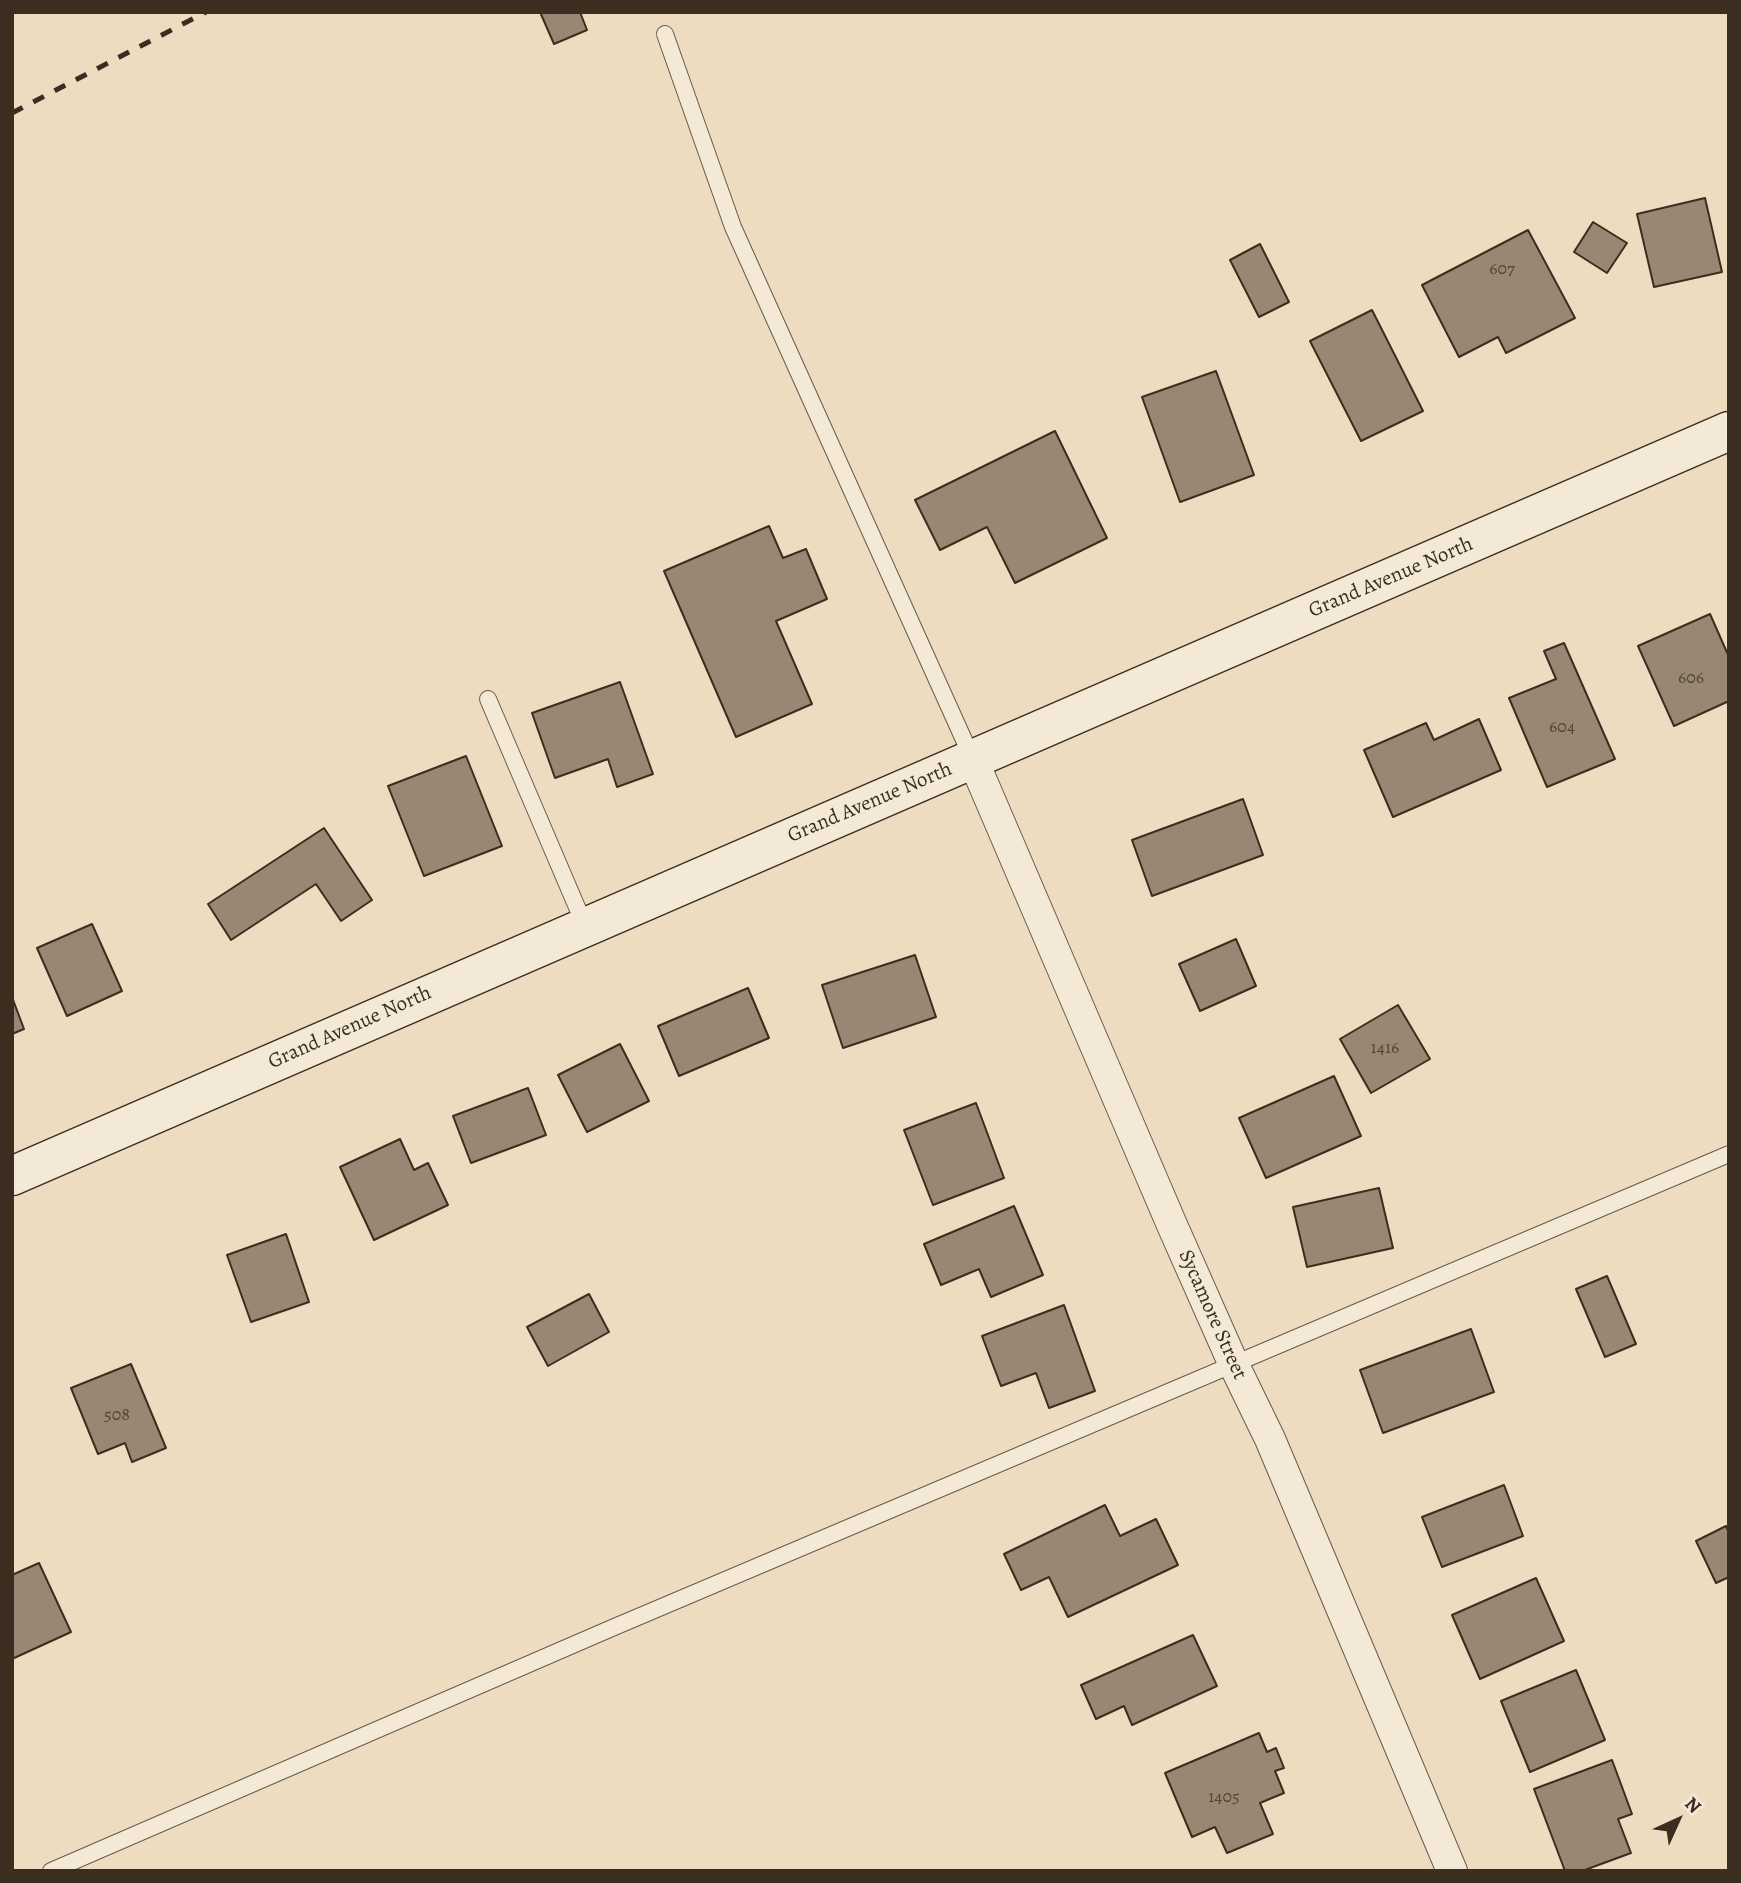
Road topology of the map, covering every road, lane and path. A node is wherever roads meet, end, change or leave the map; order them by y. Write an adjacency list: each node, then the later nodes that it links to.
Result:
1 (664, 34): 4 (lane)
2 (1729, 431): 4 (main road, Grand Avenue North)
3 (488, 699): 5 (lane)
4 (973, 760): 5 (main road, Grand Avenue North); 8 (street, Sycamore Street)
5 (585, 926): 7 (main road, Grand Avenue North)
6 (1729, 1154): 8 (lane)
7 (12, 1176)
8 (1234, 1365): 9 (lane); 10 (street, Sycamore Street)
9 (51, 1871)
10 (1452, 1871)

